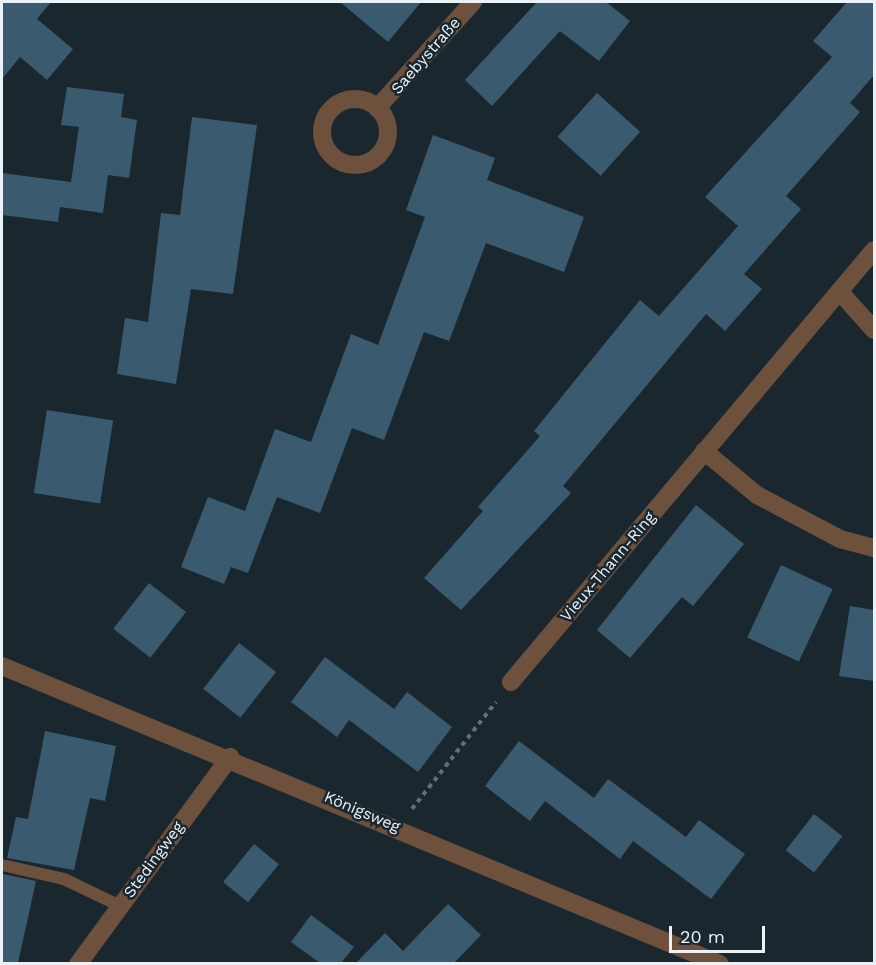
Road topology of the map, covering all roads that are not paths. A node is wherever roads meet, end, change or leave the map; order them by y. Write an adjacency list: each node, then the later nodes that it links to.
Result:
1 (473, 2): 2 (street, Saebystraße)
2 (377, 108)
3 (874, 250): 4 (street, Vieux-Thann-Ring)
4 (840, 292): 5 (street); 6 (street, Vieux-Thann-Ring)
5 (874, 330)
6 (704, 451): 7 (street); 9 (street, Vieux-Thann-Ring)
7 (874, 548)
8 (2, 666): 10 (street, Königsweg)
9 (511, 682)
10 (230, 757): 12 (street, Stedingweg); 14 (street, Königsweg)
11 (2, 865): 12 (lane)
12 (120, 906): 13 (street, Stedingweg)
13 (78, 963)
14 (720, 963)

